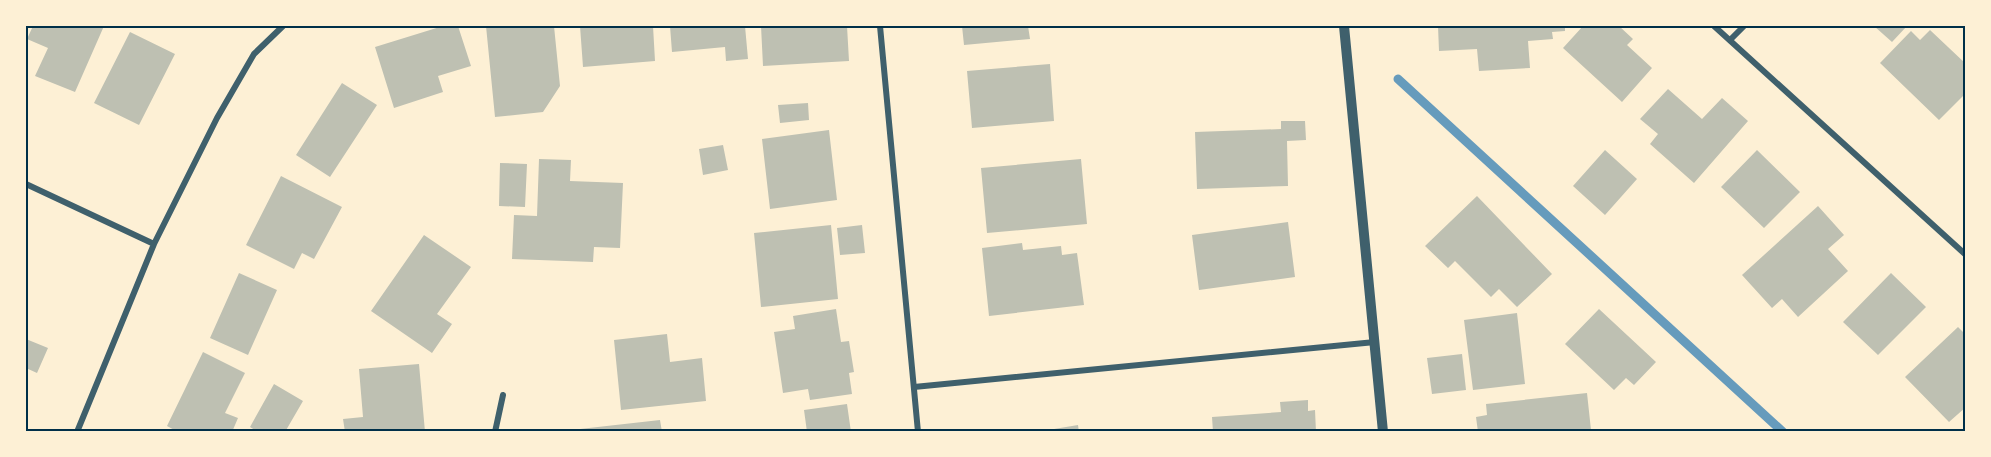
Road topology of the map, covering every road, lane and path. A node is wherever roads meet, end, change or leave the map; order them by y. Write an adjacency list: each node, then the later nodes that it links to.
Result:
1 (283, 26): 8 (street)
2 (880, 26): 11 (street)
3 (1344, 26): 10 (street)
4 (1714, 26): 6 (street)
5 (1744, 26): 6 (street)
6 (1730, 40): 9 (street)
7 (26, 183): 8 (street)
8 (154, 244): 13 (street)
9 (1965, 255)
10 (1374, 342): 11 (street); 16 (street)
11 (914, 387): 15 (street)
12 (503, 395): 14 (street)
13 (77, 432)
14 (495, 432)
15 (918, 432)
16 (1383, 432)

